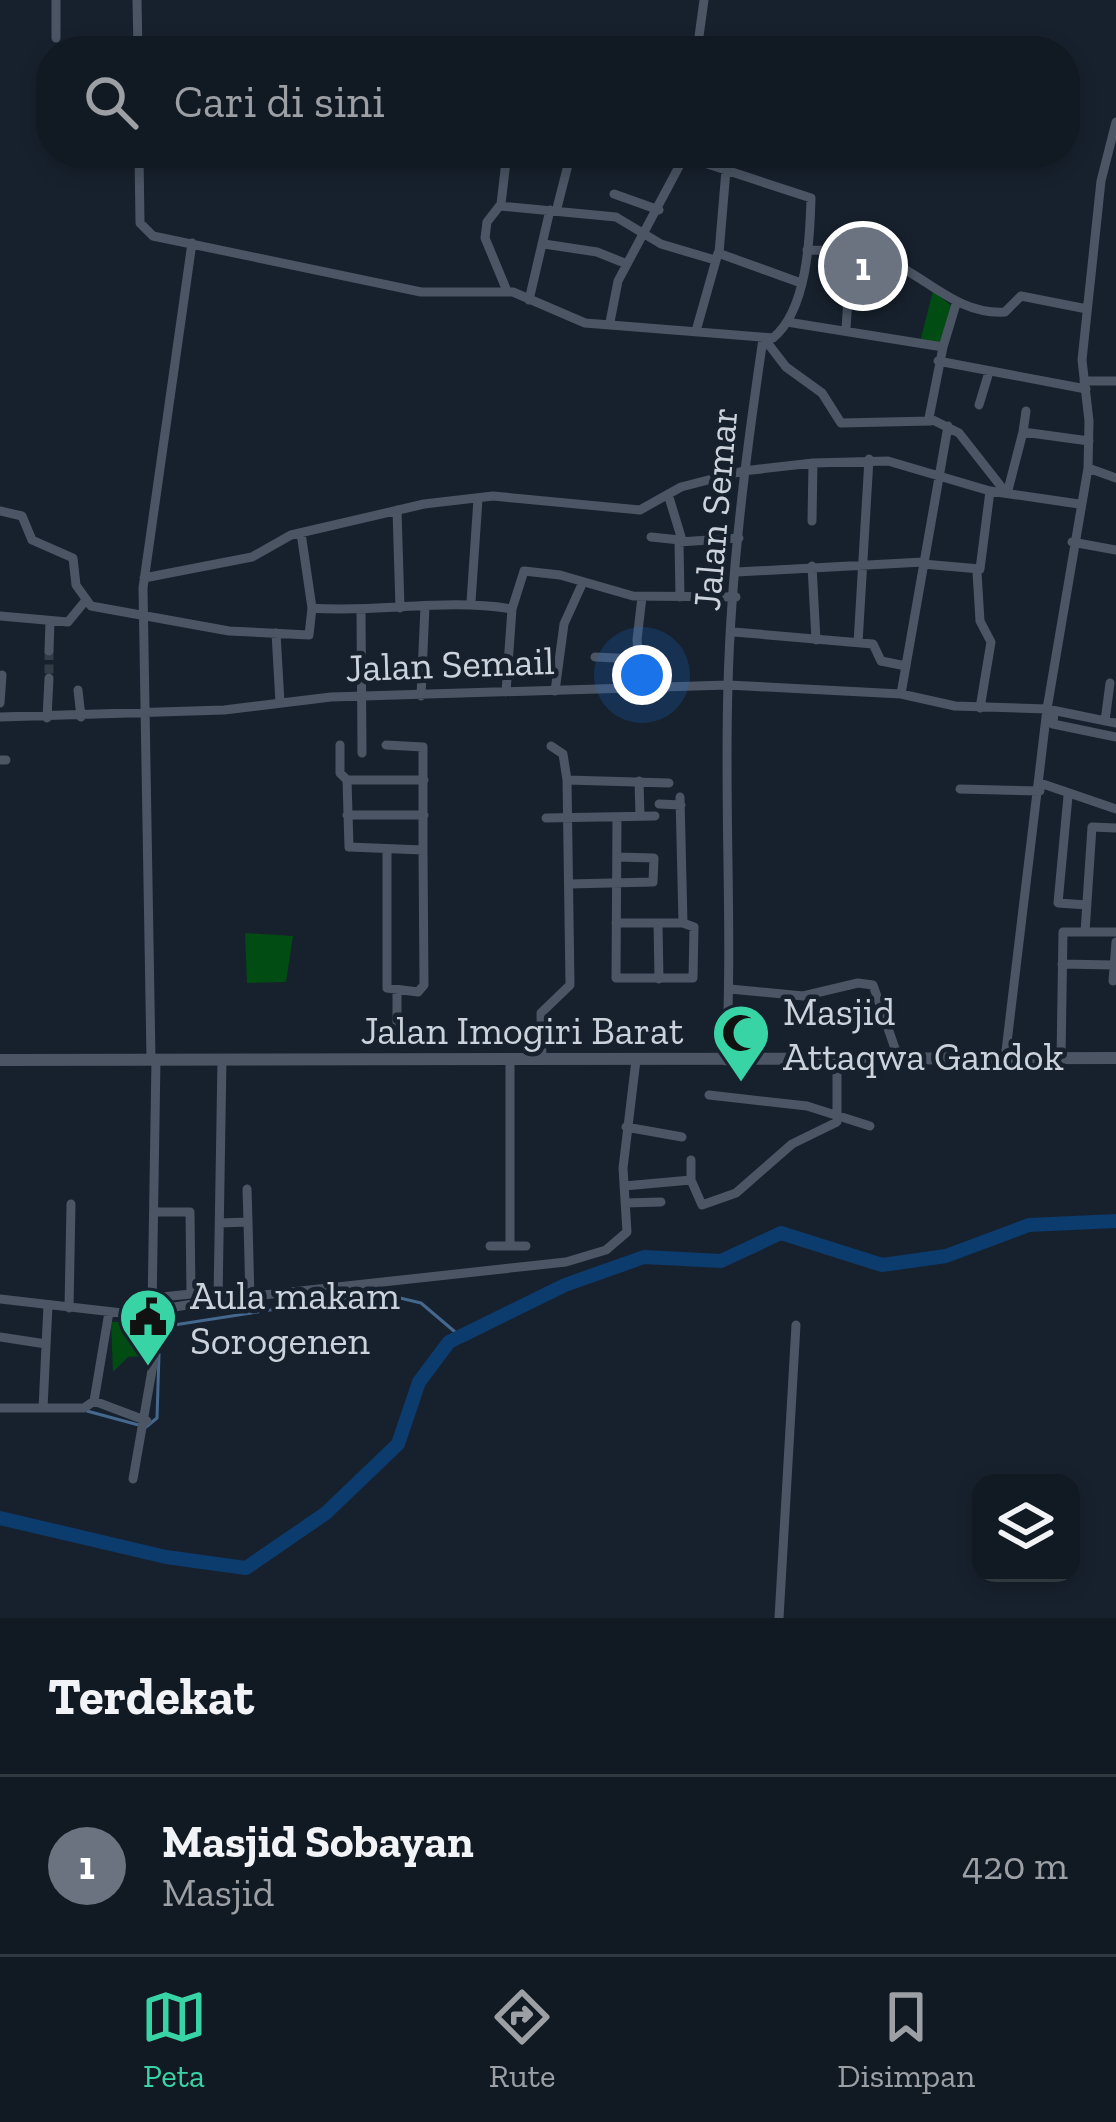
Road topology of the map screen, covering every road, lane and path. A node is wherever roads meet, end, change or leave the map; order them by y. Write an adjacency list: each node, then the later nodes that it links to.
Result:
1 (56, 0): 4 (street)
2 (137, 0): 5 (street)
3 (704, 0): 6 (street)
4 (56, 36)
5 (138, 36)
6 (699, 36)
7 (1116, 122): 29 (street)
8 (140, 168): 19 (street)
9 (505, 168): 15 (street)
10 (567, 168): 16 (street)
11 (675, 168): 17 (street)
12 (720, 168): 13 (street)
13 (726, 170): 21 (street); 23 (street)
14 (614, 194): 17 (street)
15 (500, 206): 16 (street); 26 (street)
16 (553, 209): 18 (street); 20 (street)
17 (659, 210): 18 (street)
18 (645, 235): 23 (street); 24 (street)
19 (192, 244): 26 (street); 70 (street)
20 (544, 244): 24 (street); 27 (street)
21 (807, 250): 22 (street); 25 (street)
22 (851, 251): 28 (street); 32 (street)
23 (717, 256): 25 (street); 33 (street)
24 (627, 264): 30 (street)
25 (801, 284): 31 (street)
26 (507, 291): 27 (street)
27 (529, 300): 30 (street)
28 (956, 304): 29 (street); 35 (street)
29 (1087, 309): 39 (street)
30 (610, 322): 33 (street)
31 (787, 322): 32 (street); 34 (street)
32 (846, 329): 35 (street)
33 (696, 331): 34 (street)
34 (765, 340): 42 (street); 49 (street, Jalan Semar)
35 (943, 347): 36 (street)
36 (938, 361): 37 (street); 42 (street)
37 (989, 372): 39 (street); 40 (street)
38 (1116, 381): 39 (street)
39 (1085, 385): 45 (street)
40 (979, 405)
41 (1026, 411): 44 (street)
42 (931, 421): 43 (street)
43 (948, 426): 50 (street); 52 (street)
44 (1023, 431): 45 (street); 52 (street)
45 (1089, 440): 48 (street)
46 (869, 459): 47 (street); 50 (street); 65 (street)
47 (813, 464): 49 (street); 58 (street)
48 (1088, 468): 51 (street); 55 (street)
49 (743, 471): 53 (street); 61 (street, Jalan Semar)
50 (936, 477): 52 (street); 66 (street)
51 (1116, 478)
52 (1000, 491): 55 (street); 69 (street)
53 (668, 494): 54 (street); 62 (street)
54 (478, 499): 56 (street); 76 (street)
55 (1079, 504): 63 (street)
56 (397, 510): 59 (street); 79 (street)
57 (0, 512): 75 (street)
58 (812, 521)
59 (301, 533): 70 (street); 78 (street)
60 (651, 537): 62 (street)
61 (739, 538): 62 (street); 68 (street, Jalan Semar)
62 (681, 540): 73 (street)
63 (1072, 542): 64 (street); 107 (street)
64 (1116, 550)
65 (865, 561): 66 (street); 67 (street); 88 (street)
66 (923, 563): 69 (street); 92 (street)
67 (812, 566): 68 (street); 87 (street)
68 (737, 572): 74 (street, Jalan Semar)
69 (977, 572): 106 (street)
70 (144, 578): 83 (street)
71 (583, 582): 72 (street); 80 (street); 99 (street)
72 (641, 597): 73 (street); 91 (street)
73 (680, 597): 74 (street)
74 (736, 597): 85 (street, Jalan Semar)
75 (86, 600): 83 (street); 84 (street)
76 (471, 602): 77 (street); 80 (street)
77 (425, 606): 79 (street); 102 (street)
78 (312, 608): 81 (street); 86 (street)
79 (400, 608): 81 (street)
80 (512, 609): 100 (street)
81 (362, 610): 103 (street)
82 (0, 616): 84 (street)
83 (141, 617): 86 (street); 108 (street)
84 (50, 621): 89 (street)
85 (734, 632): 87 (street); 96 (street, Jalan Semar)
86 (276, 633): 105 (street)
87 (816, 640): 88 (street)
88 (858, 643): 92 (street)
89 (49, 651)
90 (595, 657): 91 (street)
91 (637, 659): 97 (street)
92 (906, 666): 101 (street)
93 (2, 674): 104 (street)
94 (49, 678): 111 (street)
95 (1110, 683): 112 (street)
96 (728, 685): 97 (street, Jalan Semail); 101 (street, Jalan Semail); 155 (street, Jalan Semar)
97 (640, 687): 99 (street, Jalan Semail)
98 (78, 690): 110 (street)
99 (556, 691): 100 (street, Jalan Semail)
100 (506, 692): 102 (street, Jalan Semail)
101 (902, 694): 106 (street, Jalan Semail)
102 (421, 696): 103 (street, Jalan Semail)
103 (362, 697): 105 (street, Jalan Semail); 118 (street)
104 (0, 704)
105 (280, 704): 108 (street, Jalan Semail)
106 (980, 708): 107 (street, Jalan Semail)
107 (1051, 710): 112 (street, Jalan Semail); 113 (street); 124 (street)
108 (143, 713): 110 (street, Jalan Semail); 160 (street)
109 (0, 717): 111 (street, Jalan Semail)
110 (81, 717): 111 (street, Jalan Semail)
111 (47, 718)
112 (1106, 721): 113 (street)
113 (1093, 732): 114 (street)
114 (1116, 737)
115 (340, 745): 119 (street)
116 (386, 745): 120 (street)
117 (551, 746): 121 (street)
118 (362, 753)
119 (347, 780): 120 (street); 129 (street)
120 (424, 780): 130 (street)
121 (567, 780): 122 (street); 135 (street)
122 (639, 781): 123 (street); 131 (street)
123 (669, 783)
124 (1040, 787): 125 (street); 126 (street); 164 (street)
125 (961, 789)
126 (1068, 796): 128 (street); 144 (street)
127 (659, 804): 141 (street)
128 (1116, 809)
129 (347, 815): 130 (street); 137 (street)
130 (424, 815): 138 (street)
131 (640, 816): 132 (street); 133 (street)
132 (617, 817): 135 (street); 139 (street)
133 (655, 817)
134 (546, 818): 135 (street)
135 (568, 818): 142 (street)
136 (1116, 828): 144 (street)
137 (387, 850): 138 (street); 156 (street)
138 (424, 850): 156 (street)
139 (616, 857): 140 (street); 143 (street)
140 (654, 858): 141 (street); 143 (street)
141 (680, 858): 147 (street)
142 (569, 884): 143 (street); 163 (street)
143 (616, 884): 145 (street)
144 (1087, 905): 148 (street)
145 (616, 923): 146 (street); 153 (street)
146 (658, 923): 147 (street); 153 (street)
147 (683, 923): 153 (street)
148 (1084, 932): 149 (street); 151 (street)
149 (1116, 932)
150 (1116, 942): 152 (street)
151 (1062, 964): 152 (street); 158 (street)
152 (1113, 964): 154 (street)
153 (659, 979)
154 (1113, 981)
155 (730, 989): 167 (street); 168 (street, Jalan Semar)
156 (397, 992): 157 (street)
157 (397, 1049): 161 (main road, Jalan Imogiri Barat); 162 (main road, Jalan Imogiri Barat)
158 (1060, 1058): 159 (main road, Jalan Imogiri Barat); 164 (main road, Jalan Imogiri Barat)
159 (1116, 1058)
160 (153, 1059): 161 (main road, Jalan Imogiri Barat); 165 (main road, Jalan Imogiri Barat); 182 (street)
161 (222, 1059): 184 (street)
162 (510, 1059): 163 (main road, Jalan Imogiri Barat); 186 (street)
163 (542, 1059): 166 (main road, Jalan Imogiri Barat)
164 (1005, 1059): 167 (main road, Jalan Imogiri Barat)
165 (0, 1060)
166 (636, 1060): 168 (main road, Jalan Imogiri Barat); 172 (street)
167 (898, 1060): 169 (main road, Jalan Imogiri Barat)
168 (726, 1061): 169 (main road, Jalan Imogiri Barat)
169 (837, 1061): 171 (street)
170 (709, 1095): 171 (street)
171 (840, 1115): 173 (street); 176 (street)
172 (626, 1126): 174 (street); 177 (street)
173 (870, 1126)
174 (682, 1136)
175 (691, 1160): 176 (street)
176 (692, 1180): 177 (street)
177 (624, 1186): 180 (street)
178 (247, 1189): 183 (street)
179 (661, 1202): 180 (street)
180 (625, 1203): 189 (street)
181 (71, 1204): 193 (street)
182 (154, 1212): 192 (street); 192 (street)
183 (248, 1222): 184 (street); 189 (street)
184 (220, 1223): 190 (street)
185 (490, 1246): 186 (street)
186 (510, 1246): 187 (street)
187 (526, 1246)
188 (0, 1299): 191 (street)
189 (250, 1299): 190 (street)
190 (218, 1300): 192 (street)
191 (48, 1305): 193 (street); 197 (street)
192 (155, 1306): 194 (street); 201 (street)
193 (69, 1307): 194 (street)
194 (109, 1312): 198 (street)
195 (796, 1325): 203 (street)
196 (0, 1337): 197 (street)
197 (46, 1344): 200 (street)
198 (94, 1401): 200 (street); 201 (street)
199 (0, 1408): 200 (street)
200 (43, 1408)
201 (147, 1424): 202 (street)
202 (134, 1479)
203 (779, 1618)

